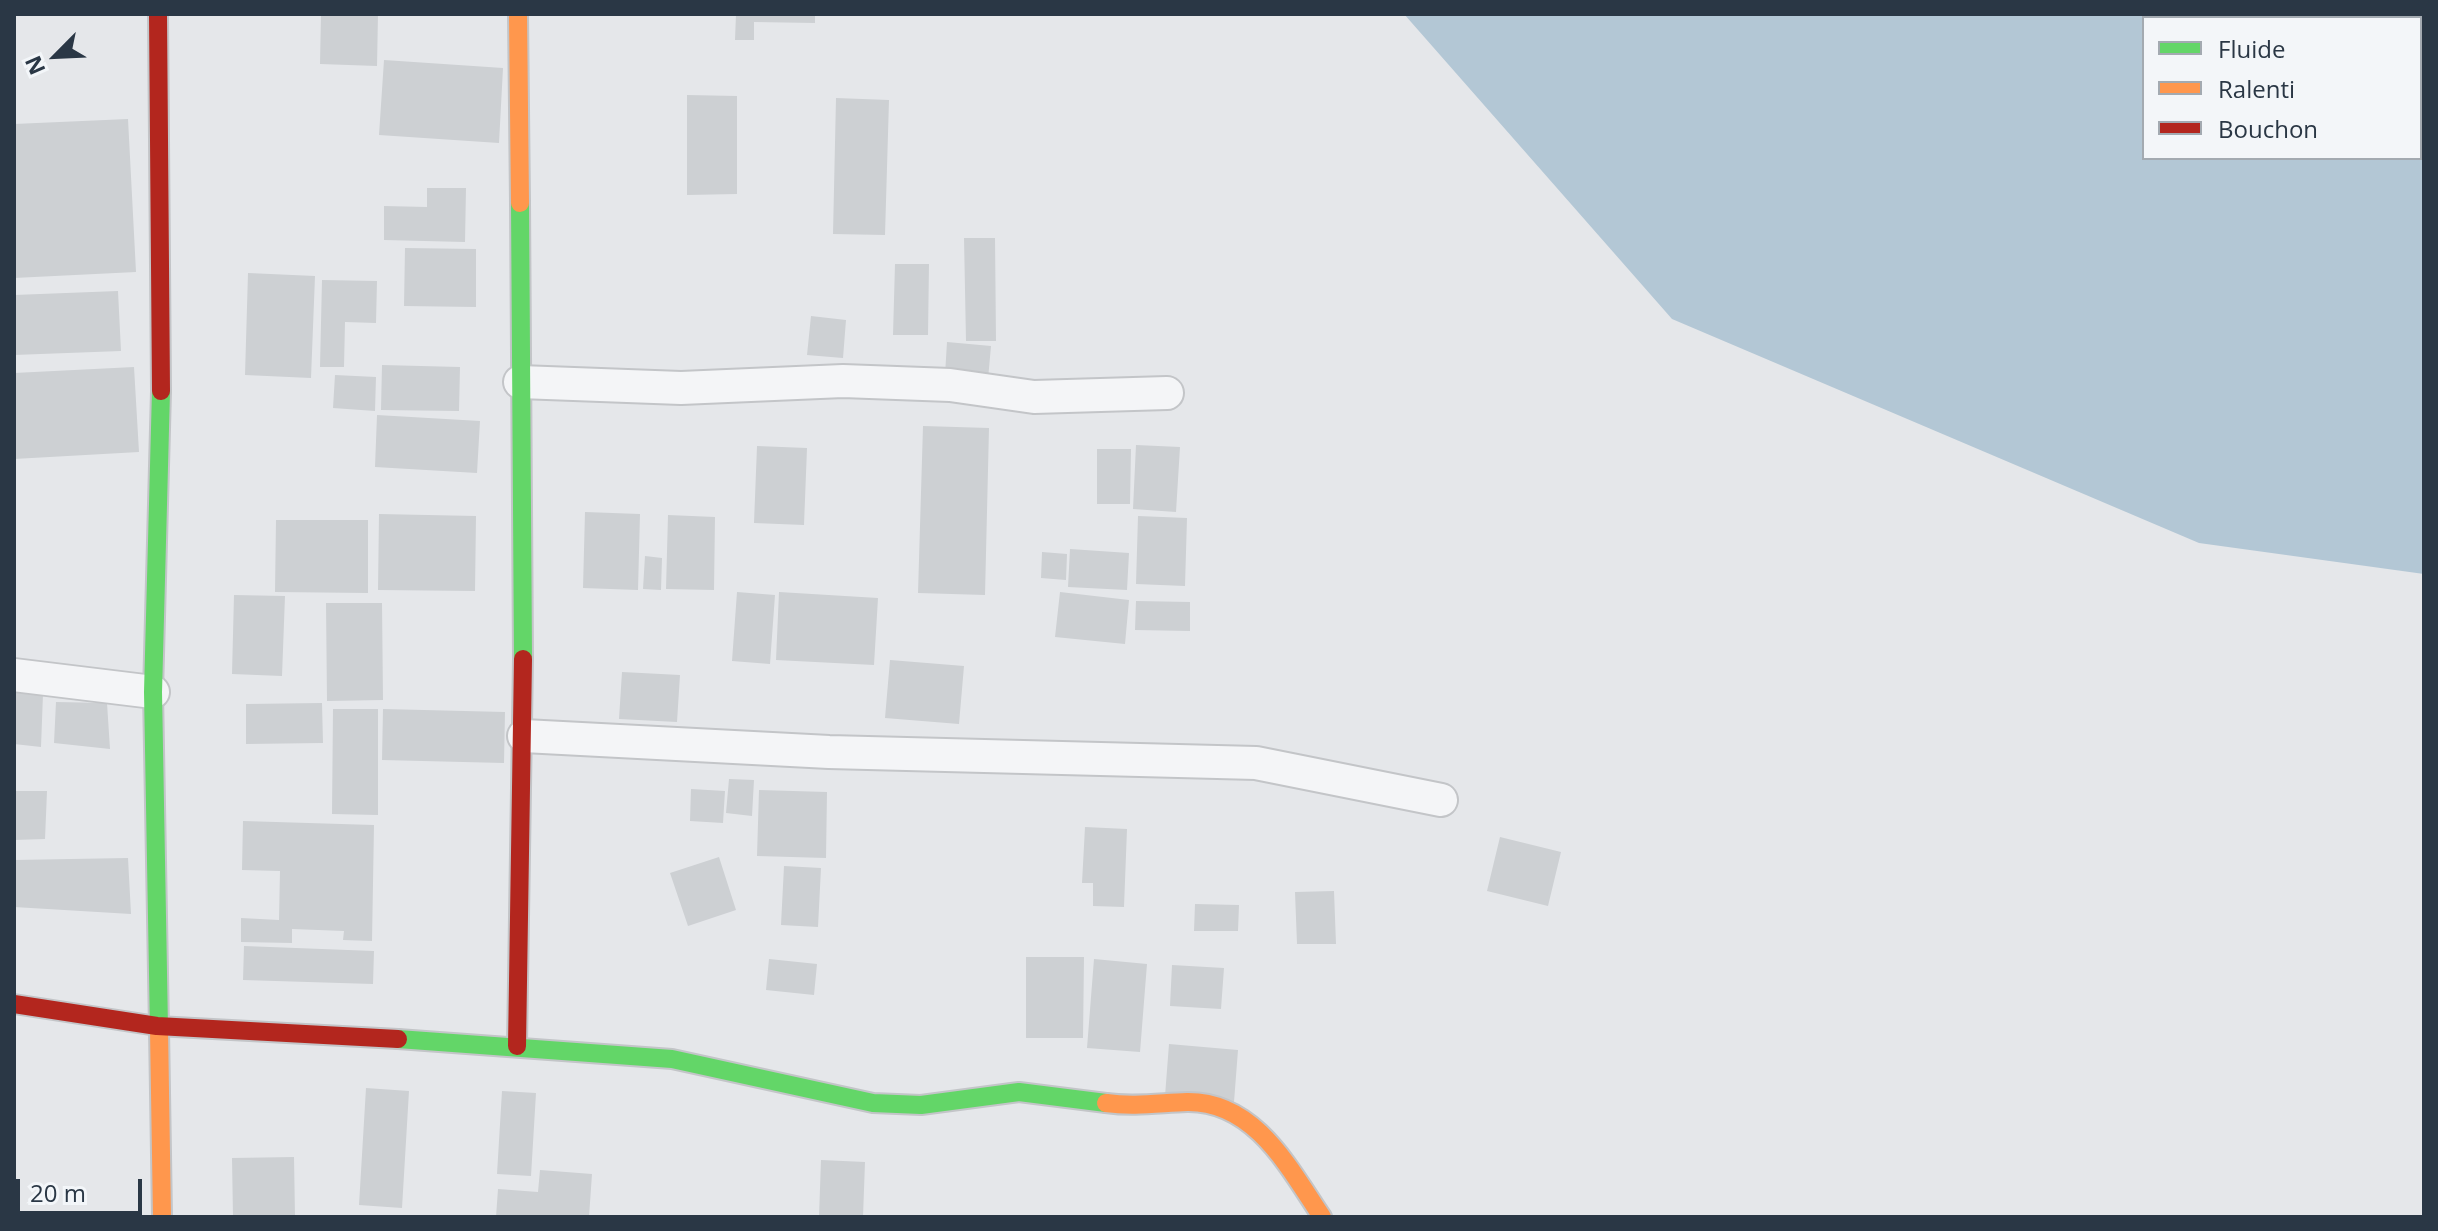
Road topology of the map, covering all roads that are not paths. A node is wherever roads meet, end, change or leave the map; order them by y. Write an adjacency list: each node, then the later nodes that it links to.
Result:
1 (158, 14): 6 (street)
2 (518, 14): 3 (street)
3 (520, 382): 4 (street); 7 (street)
4 (1167, 393)
5 (14, 675): 6 (street)
6 (153, 692): 10 (street)
7 (524, 736): 8 (street); 11 (street)
8 (1441, 800)
9 (14, 1004): 10 (street)
10 (157, 1026): 11 (street); 12 (street)
11 (517, 1046): 13 (street)
12 (162, 1217)
13 (1322, 1217)

